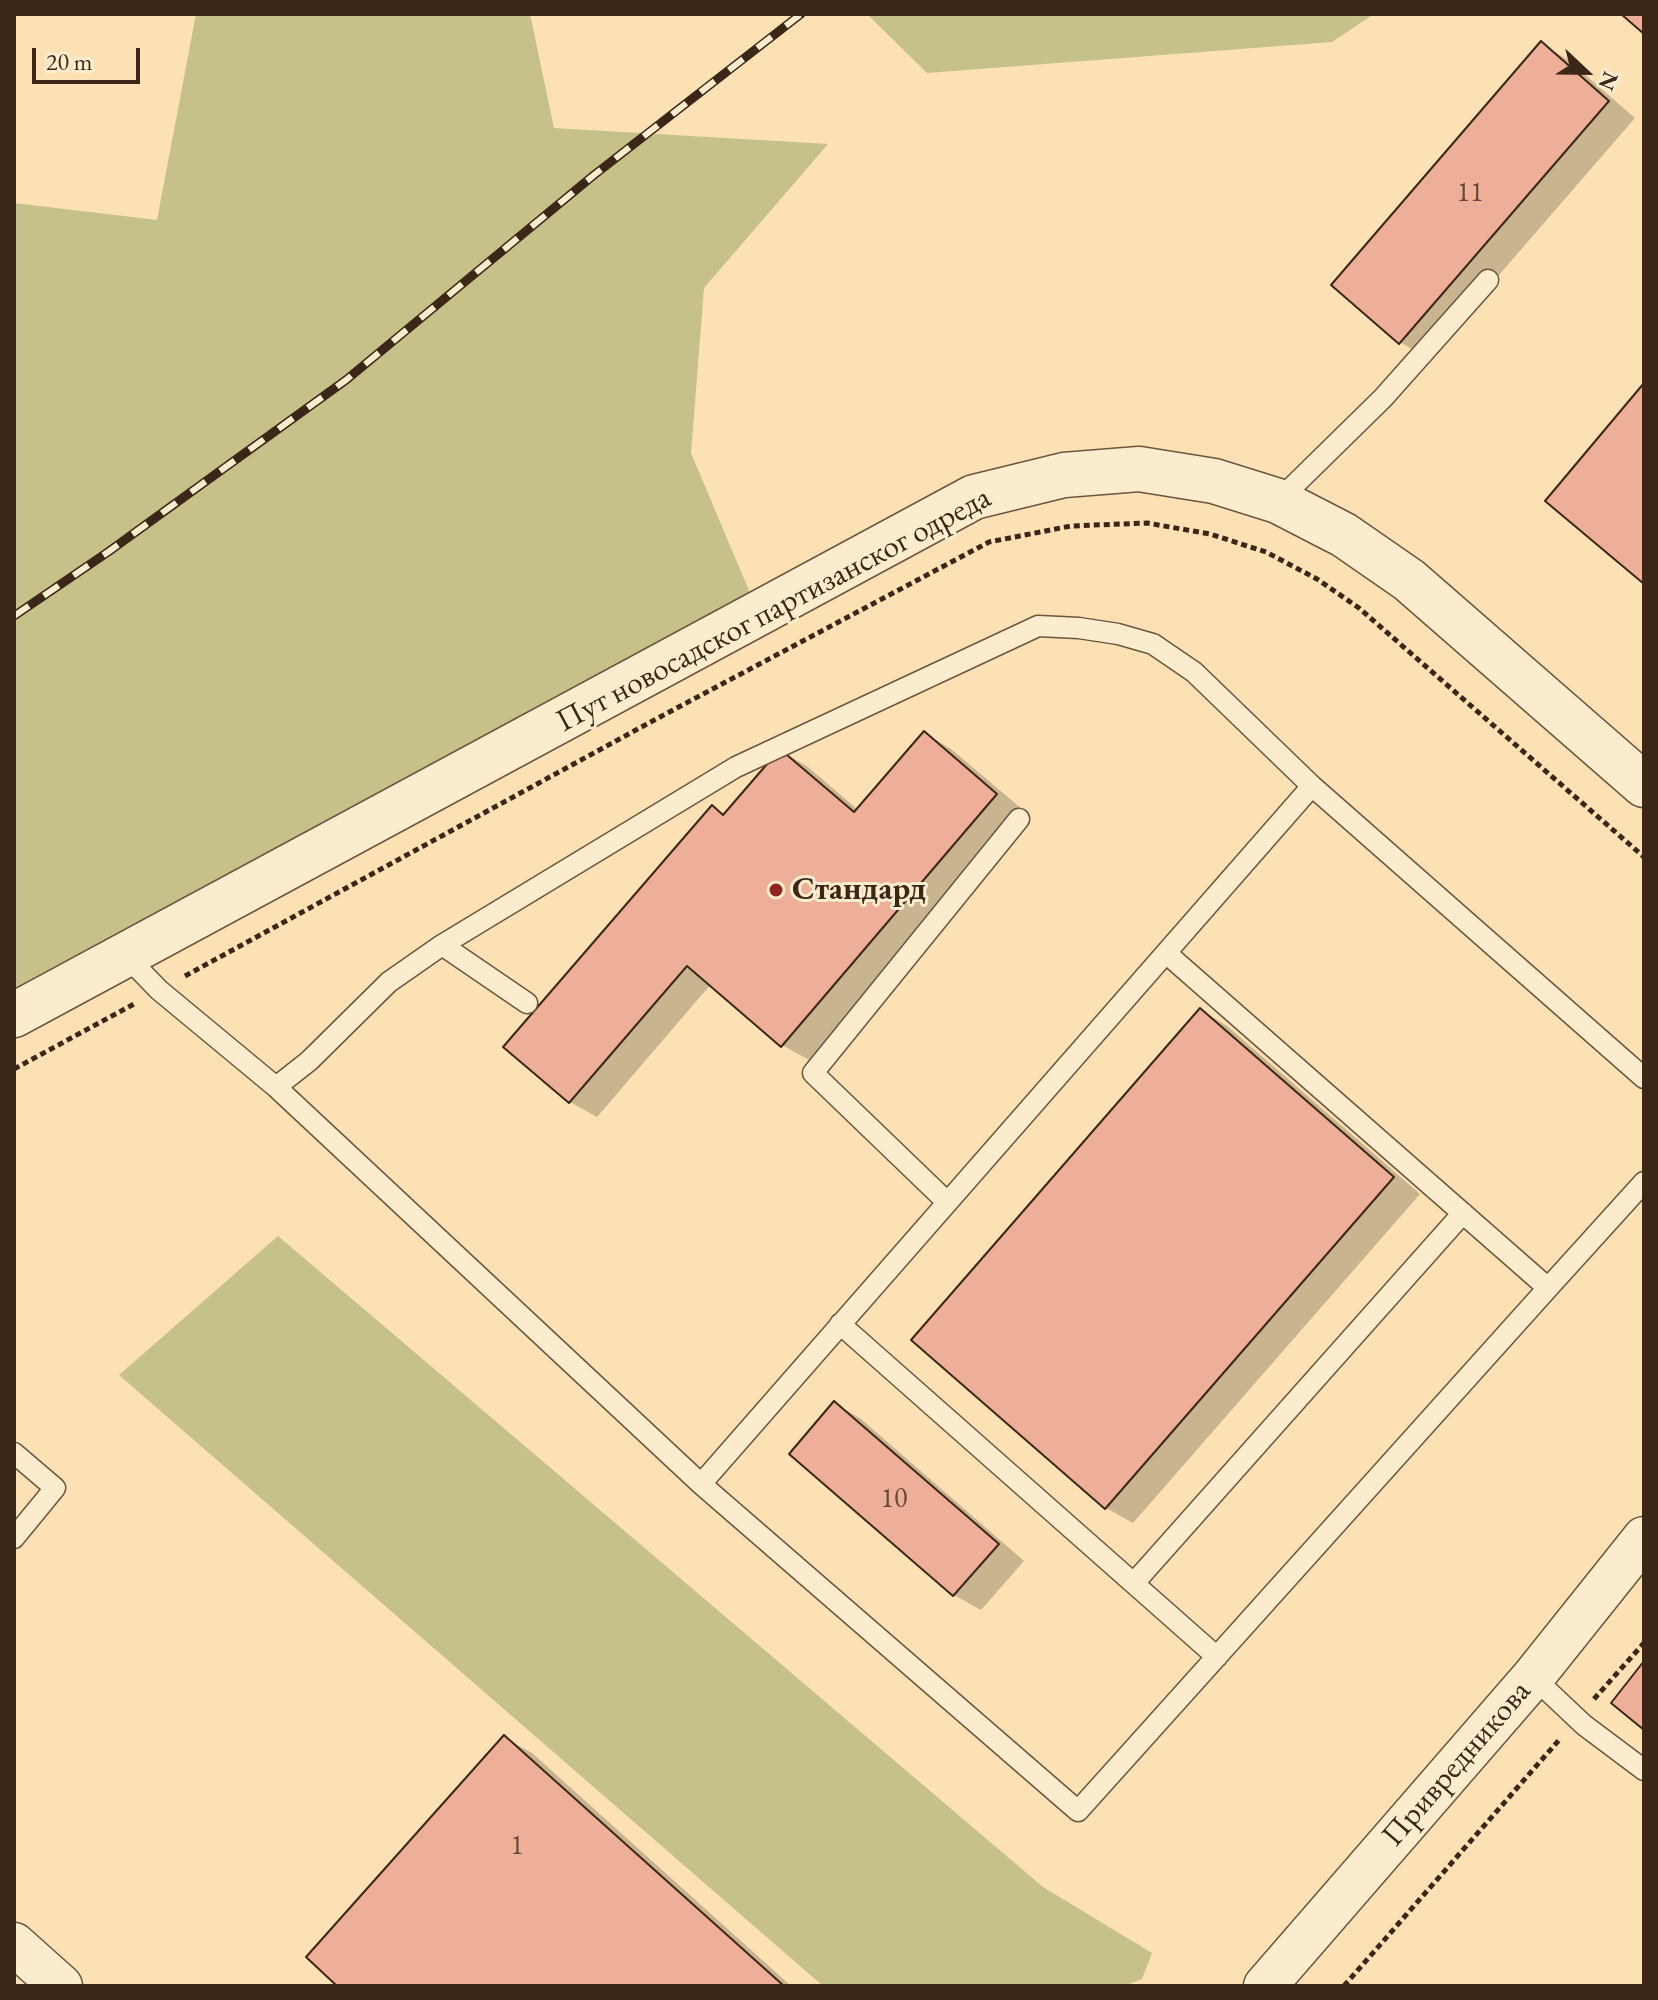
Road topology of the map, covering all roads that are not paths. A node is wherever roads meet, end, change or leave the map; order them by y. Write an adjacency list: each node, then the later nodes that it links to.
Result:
1 (1488, 280): 2 (lane)
2 (1278, 501): 3 (street, Пут новосадског партизанског одреда); 8 (street, Пут новосадског партизанског одреда)
3 (1644, 785)
4 (1312, 786): 6 (lane); 7 (lane); 11 (lane)
5 (1019, 819): 14 (lane)
6 (442, 945): 9 (lane); 12 (lane)
7 (1166, 953): 14 (lane); 15 (lane)
8 (126, 956): 10 (street, Пут новосадског партизанског одреда); 12 (lane)
9 (527, 1003)
10 (14, 1015)
11 (1644, 1078)
12 (276, 1087): 19 (lane)
13 (1644, 1182): 16 (lane)
14 (947, 1202): 17 (lane)
15 (1463, 1213): 16 (lane); 22 (lane)
16 (1548, 1288): 23 (lane)
17 (840, 1324): 19 (lane); 22 (lane)
18 (14, 1453): 20 (lane)
19 (701, 1484): 23 (lane)
20 (14, 1538)
21 (1644, 1538): 24 (street, Привредникова)
22 (1134, 1583): 23 (lane)
23 (1217, 1657)
24 (1533, 1677): 25 (lane); 27 (street, Привредникова)
25 (1644, 1770)
26 (14, 1944): 28 (street)
27 (1274, 1982)
28 (61, 1986)

